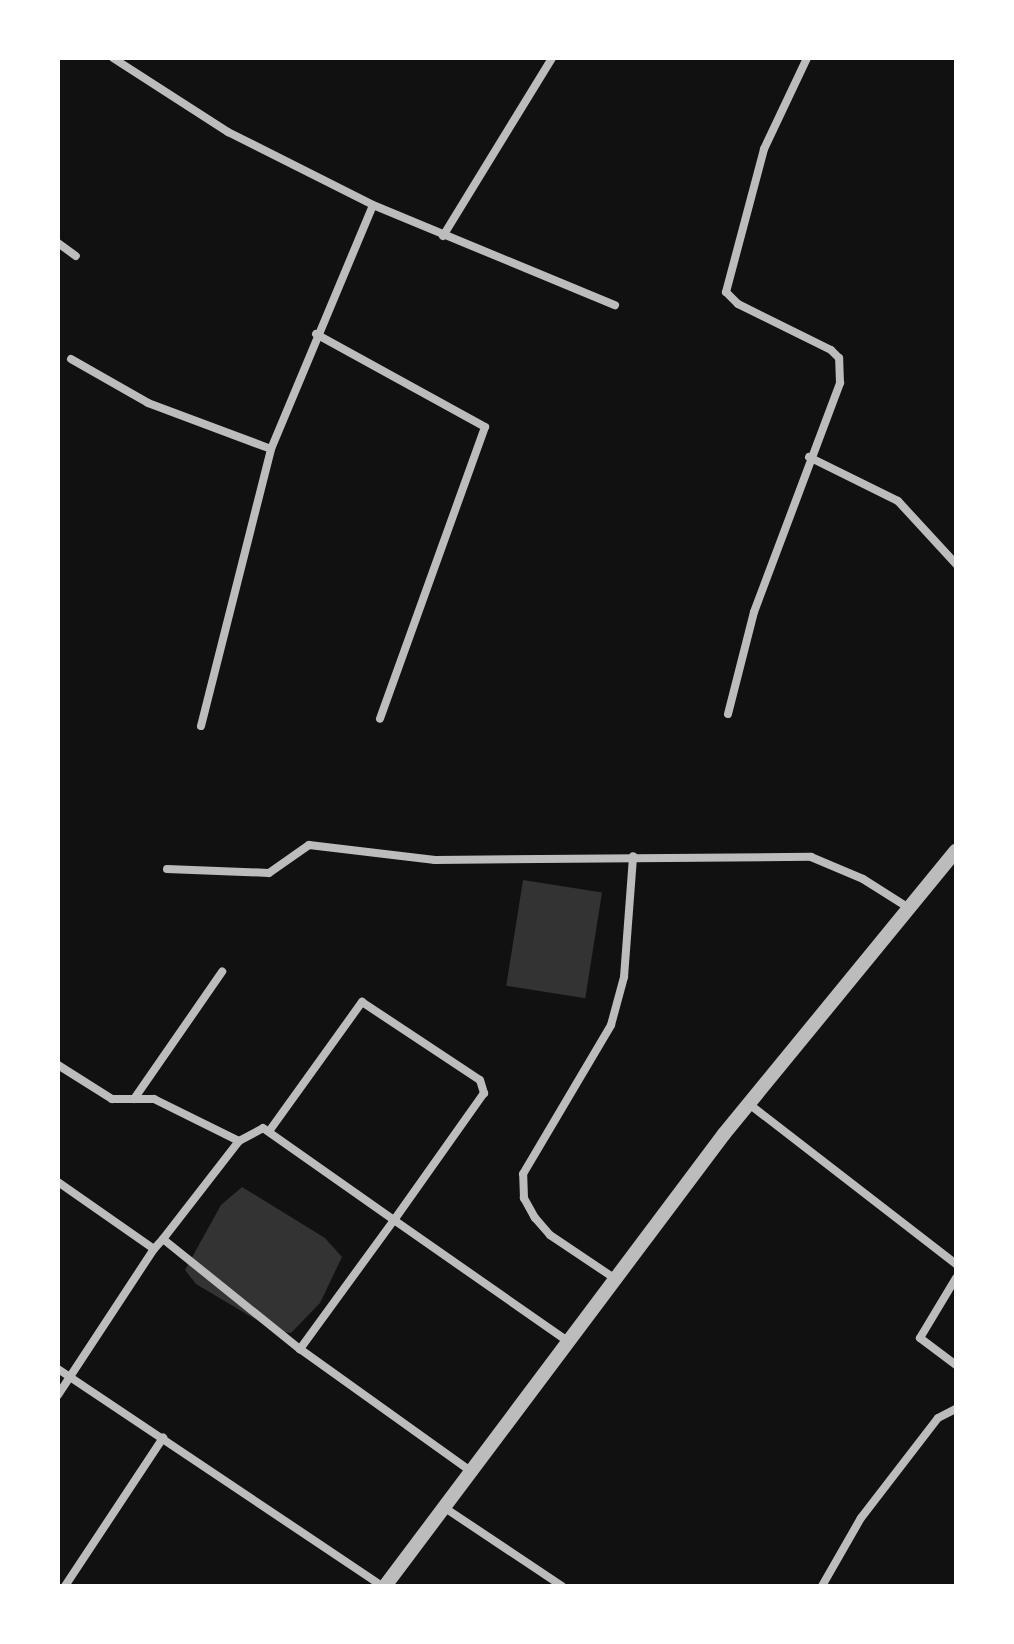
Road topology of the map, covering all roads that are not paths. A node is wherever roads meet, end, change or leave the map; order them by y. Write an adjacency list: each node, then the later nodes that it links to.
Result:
1 (113, 58): 4 (street)
2 (552, 58): 5 (street)
3 (807, 58): 12 (street)
4 (373, 205): 5 (street); 9 (street)
5 (443, 236): 8 (street)
6 (58, 243): 7 (street)
7 (76, 256)
8 (615, 305)
9 (316, 334): 11 (street); 15 (street)
10 (71, 359): 11 (street)
11 (271, 449): 16 (street)
12 (809, 457): 13 (street); 14 (street)
13 (956, 564)
14 (728, 714)
15 (380, 719)
16 (201, 726)
17 (956, 851): 20 (street)
18 (633, 856): 19 (street); 20 (street); 33 (street)
19 (167, 869)
20 (909, 908): 24 (street)
21 (222, 972): 23 (street)
22 (58, 1065): 23 (street)
23 (134, 1099): 26 (street)
24 (749, 1104): 31 (street); 33 (street)
25 (270, 1130): 26 (street); 28 (street); 28 (street)
26 (239, 1141): 29 (street)
27 (58, 1182): 30 (street)
28 (394, 1220): 34 (street); 35 (street)
29 (163, 1239): 30 (street); 35 (street)
30 (154, 1249): 38 (street)
31 (956, 1264)
32 (956, 1278): 36 (street)
33 (617, 1280): 34 (street)
34 (570, 1343): 42 (street)
35 (300, 1349): 42 (street)
36 (956, 1365)
37 (58, 1369): 38 (street)
38 (70, 1376): 39 (street); 41 (street)
39 (58, 1395)
40 (956, 1409): 47 (street)
41 (163, 1438): 44 (street); 45 (street)
42 (472, 1472): 43 (street)
43 (445, 1508): 45 (street); 46 (street)
44 (65, 1586)
45 (384, 1586)
46 (562, 1586)
47 (822, 1586)

